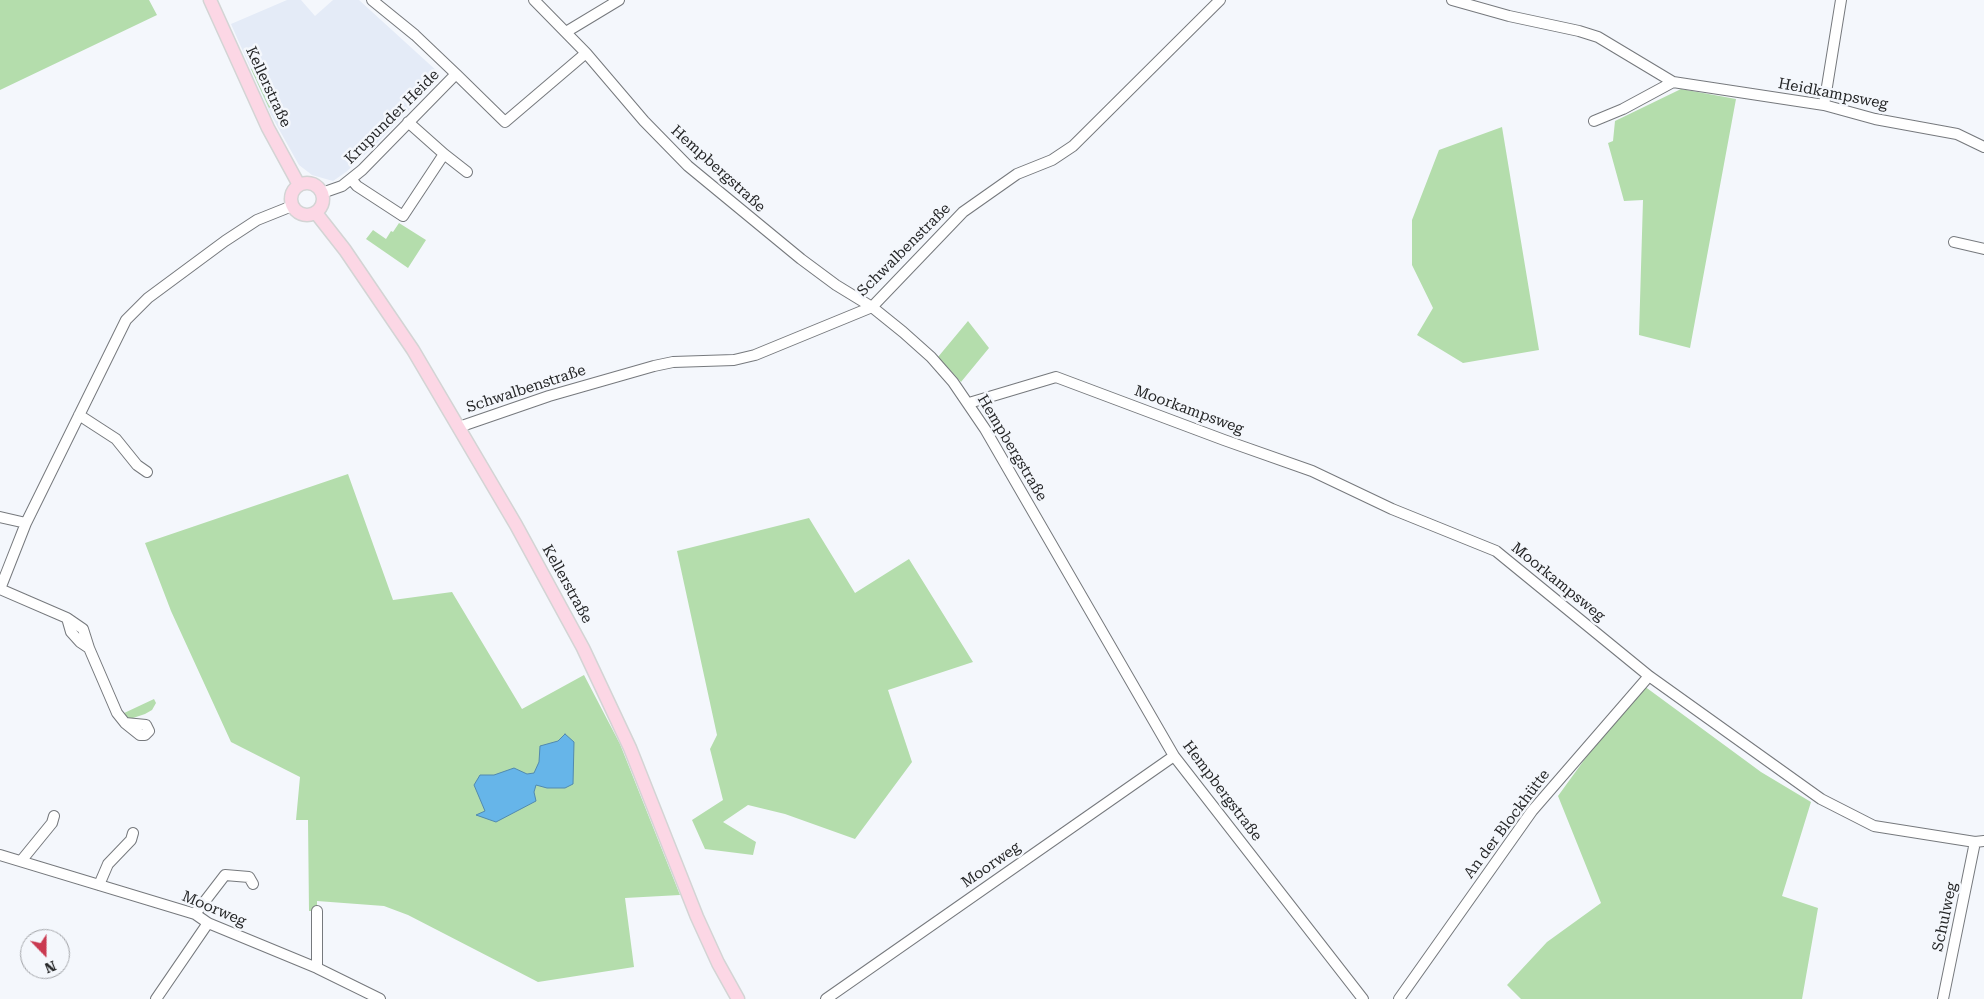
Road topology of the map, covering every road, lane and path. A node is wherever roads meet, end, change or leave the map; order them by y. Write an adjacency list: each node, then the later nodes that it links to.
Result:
1 (210, 0): 19 (main road, Kellerstraße)
2 (372, 0): 10 (street, Krupunder Heide)
3 (534, 0): 8 (street, Hempbergstraße)
4 (619, 0): 8 (street)
5 (1220, 0): 25 (street, Schwalbenstraße)
6 (1452, 0): 11 (street, Heidkampsweg)
7 (1841, 0): 12 (street)
8 (566, 32): 9 (street, Hempbergstraße)
9 (586, 53): 10 (street, Krupunder Heide); 25 (street, Hempbergstraße)
10 (456, 74): 14 (street, Krupunder Heide)
11 (1673, 82): 12 (street, Heidkampsweg); 13 (street)
12 (1824, 104): 15 (street, Heidkampsweg)
13 (1594, 121)
14 (408, 122): 16 (street); 18 (street, Krupunder Heide)
15 (1984, 146)
16 (444, 154): 17 (street); 18 (street)
17 (467, 172)
18 (351, 179): 20 (street, Krupunder Heide)
19 (299, 186): 20 (main road); 21 (main road)
20 (322, 193): 22 (main road)
21 (292, 206): 22 (main road); 27 (street)
22 (316, 213): 28 (main road, Kellerstraße)
23 (1954, 242): 24 (street)
24 (1984, 249)
25 (872, 307): 26 (street, Hempbergstraße); 28 (street, Schwalbenstraße)
26 (969, 403): 33 (street, Moorkampsweg); 35 (street, Hempbergstraße)
27 (79, 415): 29 (street); 31 (street)
28 (458, 426): 50 (main road, Kellerstraße)
29 (147, 472)
30 (0, 517): 31 (street)
31 (26, 523): 32 (street)
32 (0, 589): 34 (street)
33 (1649, 676): 38 (street, Moorkampsweg); 52 (street, An der Blockhütte)
34 (125, 723)
35 (1174, 756): 47 (street, Hempbergstraße); 51 (street, Moorweg)
36 (54, 816): 40 (street)
37 (133, 833): 42 (street)
38 (1980, 842): 53 (street, Schulweg)
39 (0, 855): 40 (street, Moorweg)
40 (21, 861): 42 (street, Moorweg)
41 (253, 884): 44 (street)
42 (99, 885): 44 (street, Moorweg)
43 (317, 911): 46 (street)
44 (196, 914): 45 (street, Moorweg)
45 (208, 923): 46 (street, Moorweg); 48 (street)
46 (317, 968): 49 (street, Moorweg)
47 (1360, 998)
48 (156, 999)
49 (380, 999)
50 (738, 999)
51 (826, 999)
52 (1400, 999)
53 (1943, 999)

